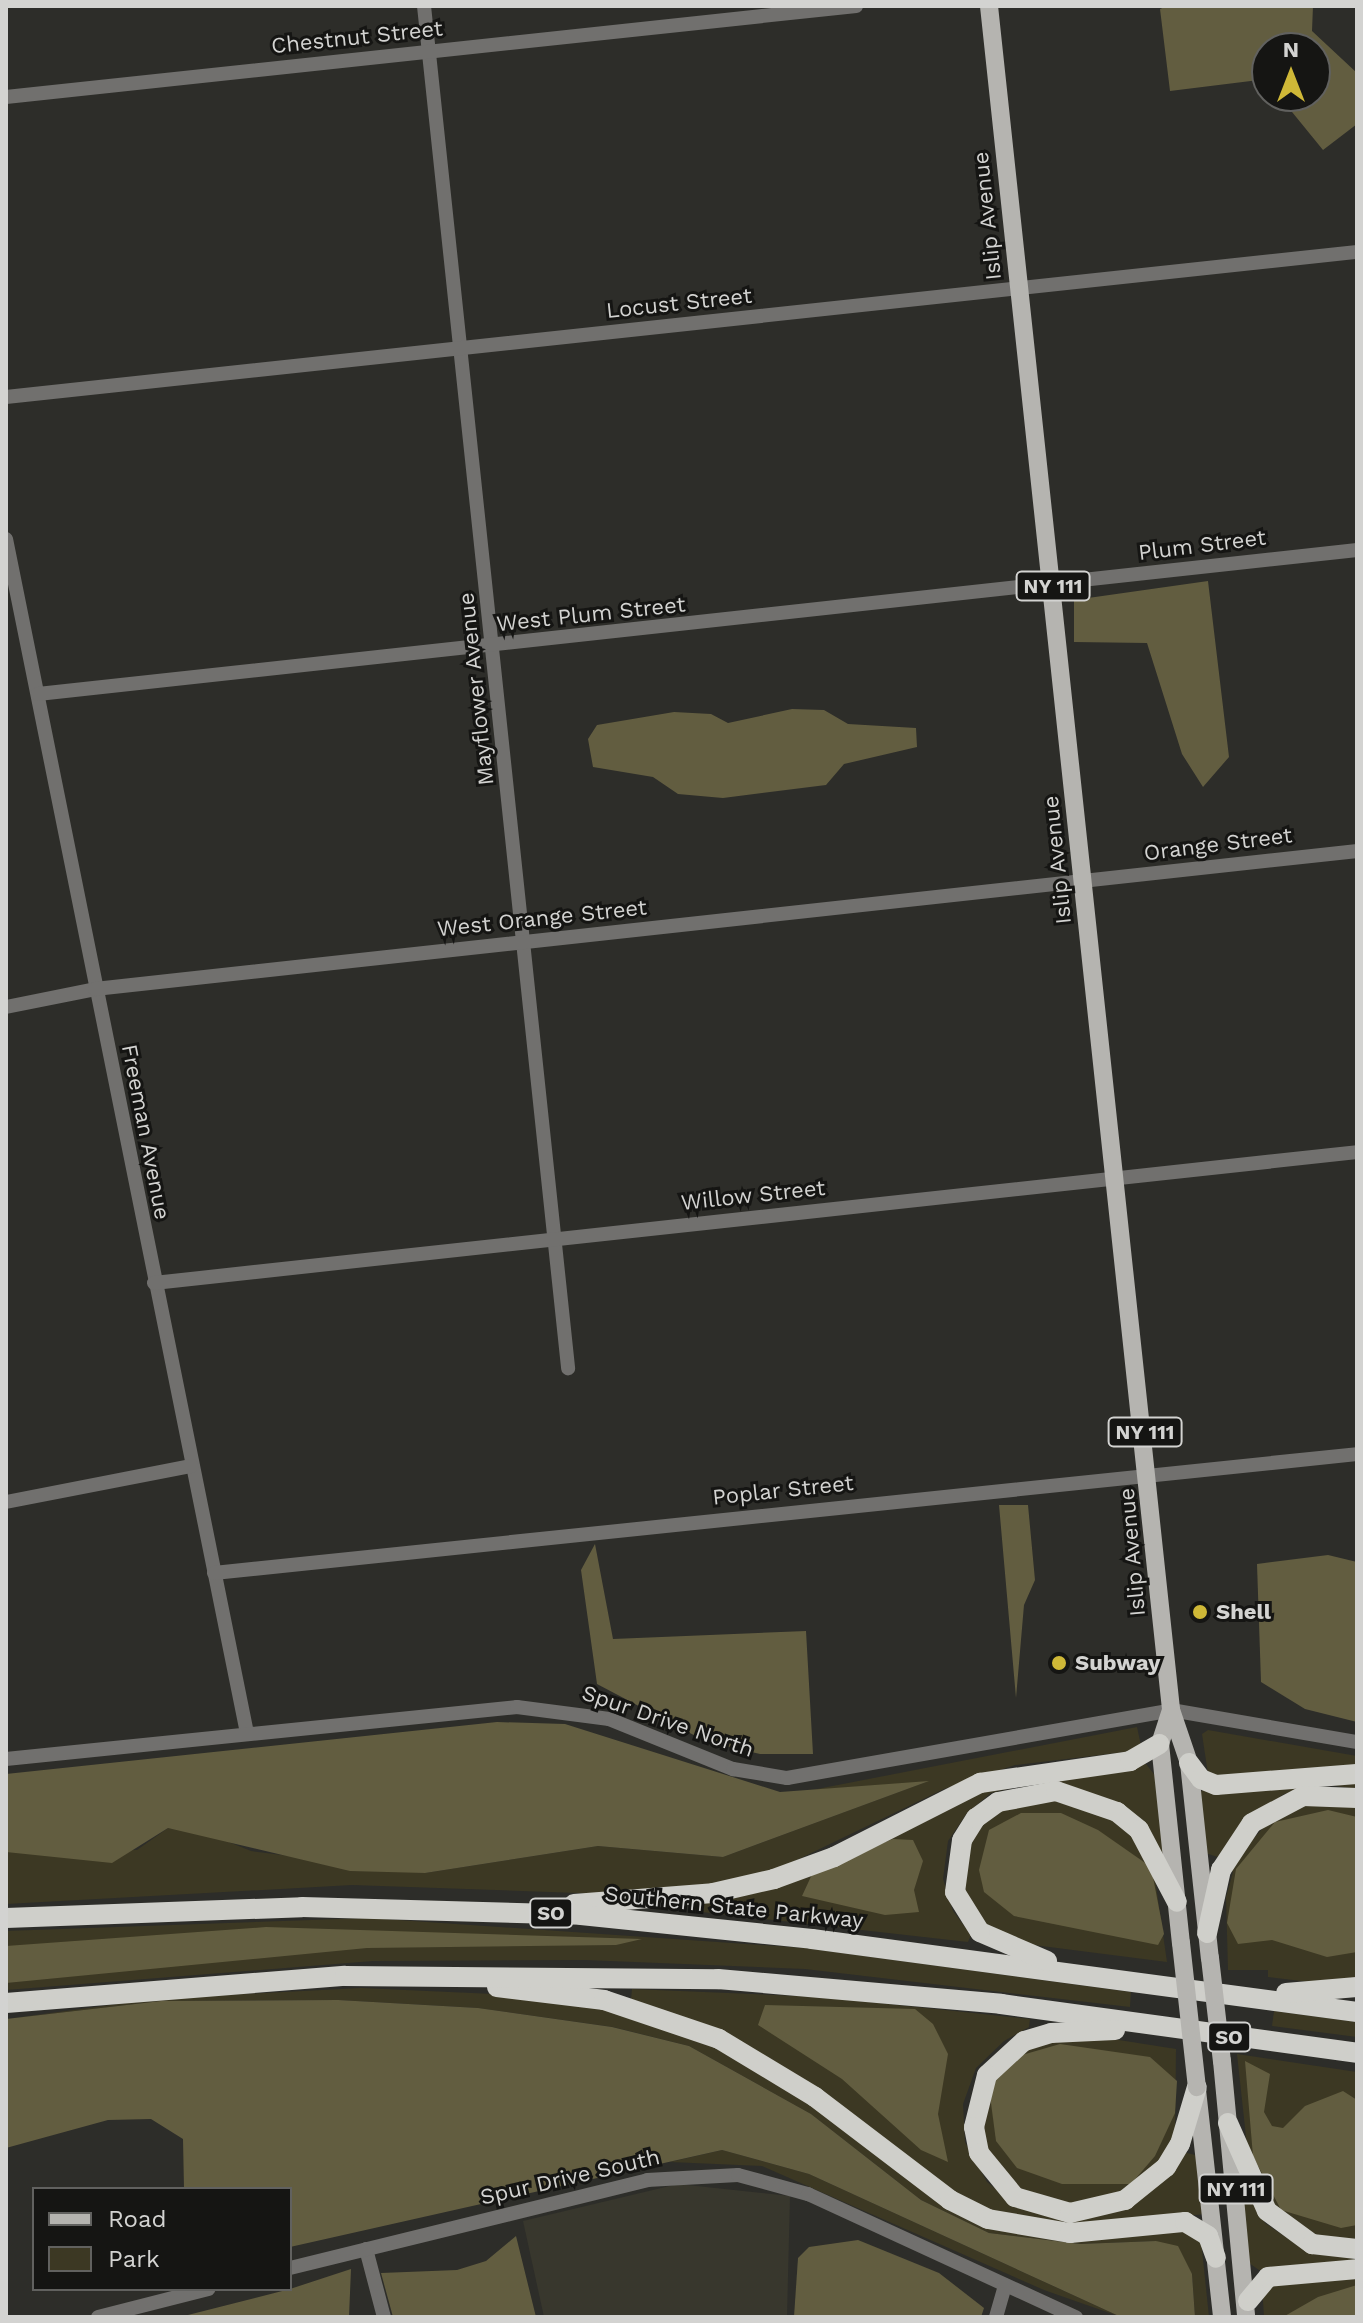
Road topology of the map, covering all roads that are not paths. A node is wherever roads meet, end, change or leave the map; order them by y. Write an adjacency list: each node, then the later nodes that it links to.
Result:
1 (424, 6): 4 (street, Mayflower Avenue)
2 (856, 6): 4 (street, Chestnut Street)
3 (989, 6): 7 (main road, Islip Avenue / NY 111)
4 (429, 51): 5 (street, Chestnut Street); 8 (street, Mayflower Avenue)
5 (6, 97)
6 (1357, 252): 7 (street, Locust Street)
7 (1019, 289): 8 (street, Locust Street); 12 (main road, Islip Avenue / NY 111)
8 (461, 348): 9 (street, Locust Street); 13 (street, Mayflower Avenue)
9 (6, 397)
10 (6, 539): 14 (street, Freeman Avenue)
11 (1357, 550): 12 (street, Plum Street)
12 (1053, 587): 13 (street, West Plum Street); 16 (main road, Islip Avenue / NY 111)
13 (494, 646): 14 (street, West Plum Street); 17 (street, Mayflower Avenue)
14 (38, 694): 18 (street, Freeman Avenue)
15 (1357, 851): 16 (street, Orange Street)
16 (1084, 883): 17 (street, West Orange Street); 21 (main road, Islip Avenue / NY 111)
17 (524, 942): 18 (street, West Orange Street); 22 (street, Mayflower Avenue)
18 (95, 989): 19 (street, West Orange Street); 23 (street, Freeman Avenue)
19 (6, 1007)
20 (1357, 1152): 21 (street, Willow Street)
21 (1116, 1178): 22 (street, Willow Street); 27 (main road, Islip Avenue / NY 111)
22 (557, 1238): 23 (street, Willow Street); 24 (street, Mayflower Avenue)
23 (154, 1283): 26 (street, Freeman Avenue)
24 (568, 1368)
25 (1357, 1454): 27 (street, Poplar Street)
26 (192, 1466): 28 (street); 29 (street, Freeman Avenue)
27 (1149, 1475): 29 (street, Poplar Street); 30 (main road, Islip Avenue / NY 111)
28 (6, 1502)
29 (214, 1573): 31 (street, Freeman Avenue)
30 (1171, 1710): 31 (street, Spur Drive North); 32 (street, Spur Drive North); 33 (main road, Islip Avenue / NY 111); 35 (main road, Islip Avenue / NY 111)
31 (247, 1733): 34 (street, Spur Drive North)
32 (1357, 1742)
33 (1160, 1744): 38 (main road, Islip Avenue / NY 111); 39 (highway)
34 (6, 1759)
35 (1189, 1763): 36 (highway); 41 (main road, Islip Avenue / NY 111)
36 (1357, 1774)
37 (1357, 1798): 41 (highway)
38 (1177, 1902): 43 (highway); 52 (main road, Islip Avenue / NY 111, bridge)
39 (457, 1909): 40 (highway, Southern State Parkway / SO); 43 (highway, Southern State Parkway / SO)
40 (6, 1918)
41 (1207, 1933): 53 (main road, Islip Avenue / NY 111, bridge)
42 (345, 1976): 46 (highway, SO); 48 (highway, SO); 56 (highway)
43 (1092, 1976): 45 (highway, Southern State Parkway / SO)
44 (1357, 1987): 45 (highway)
45 (1229, 1995): 47 (highway, Southern State Parkway / SO)
46 (6, 2003)
47 (1357, 2012)
48 (1165, 2028): 49 (highway, SO); 52 (highway)
49 (1293, 2045): 50 (highway, SO); 51 (highway)
50 (1357, 2053)
51 (1357, 2065)
52 (1197, 2087): 56 (main road, Islip Avenue / NY 111)
53 (1228, 2123): 55 (highway); 61 (main road, Islip Avenue / NY 111)
54 (366, 2249): 57 (street, Spur Drive South); 59 (street, Spur Drive South); 63 (street)
55 (1357, 2249)
56 (1216, 2258): 66 (main road, Islip Avenue / NY 111)
57 (292, 2268)
58 (1357, 2269): 61 (highway)
59 (1005, 2285): 64 (street); 65 (street, Spur Drive South)
60 (200, 2291): 62 (street)
61 (1247, 2309)
62 (98, 2317)
63 (384, 2317)
64 (996, 2317)
65 (1076, 2317)
66 (1222, 2317)

